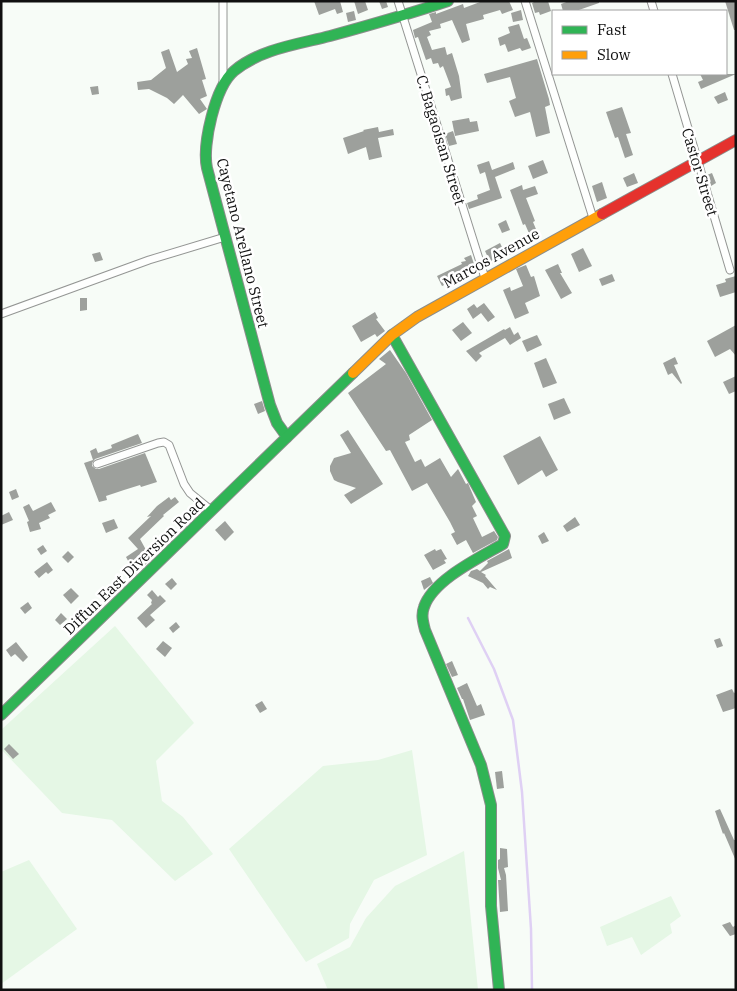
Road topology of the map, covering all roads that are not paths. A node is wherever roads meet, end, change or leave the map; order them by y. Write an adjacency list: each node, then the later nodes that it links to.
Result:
1 (223, 1): 7 (street)
2 (398, 1): 5 (street, C. Bagaoisan Street)
3 (448, 1): 5 (street, Cayetano Arellano Street)
4 (525, 1): 10 (street)
5 (402, 16): 7 (street, Cayetano Arellano Street); 13 (street, C. Bagaoisan Street)
6 (672, 75): 9 (street, Castor Street)
7 (223, 85): 11 (street, Cayetano Arellano Street)
8 (736, 140): 9 (street, Marcos Avenue)
9 (696, 162): 10 (street, Marcos Avenue); 12 (street, Castor Street)
10 (593, 218): 13 (street, Marcos Avenue)
11 (225, 237): 14 (street); 16 (street, Cayetano Arellano Street)
12 (730, 270)
13 (485, 278): 15 (street, Marcos Avenue)
14 (1, 314)
15 (392, 335): 16 (street, Marcos Avenue); 20 (street)
16 (287, 437): 18 (street, Diffun East Diversion Road)
17 (97, 464): 18 (street)
18 (212, 511): 19 (street, Diffun East Diversion Road)
19 (1, 715)
20 (499, 990)

